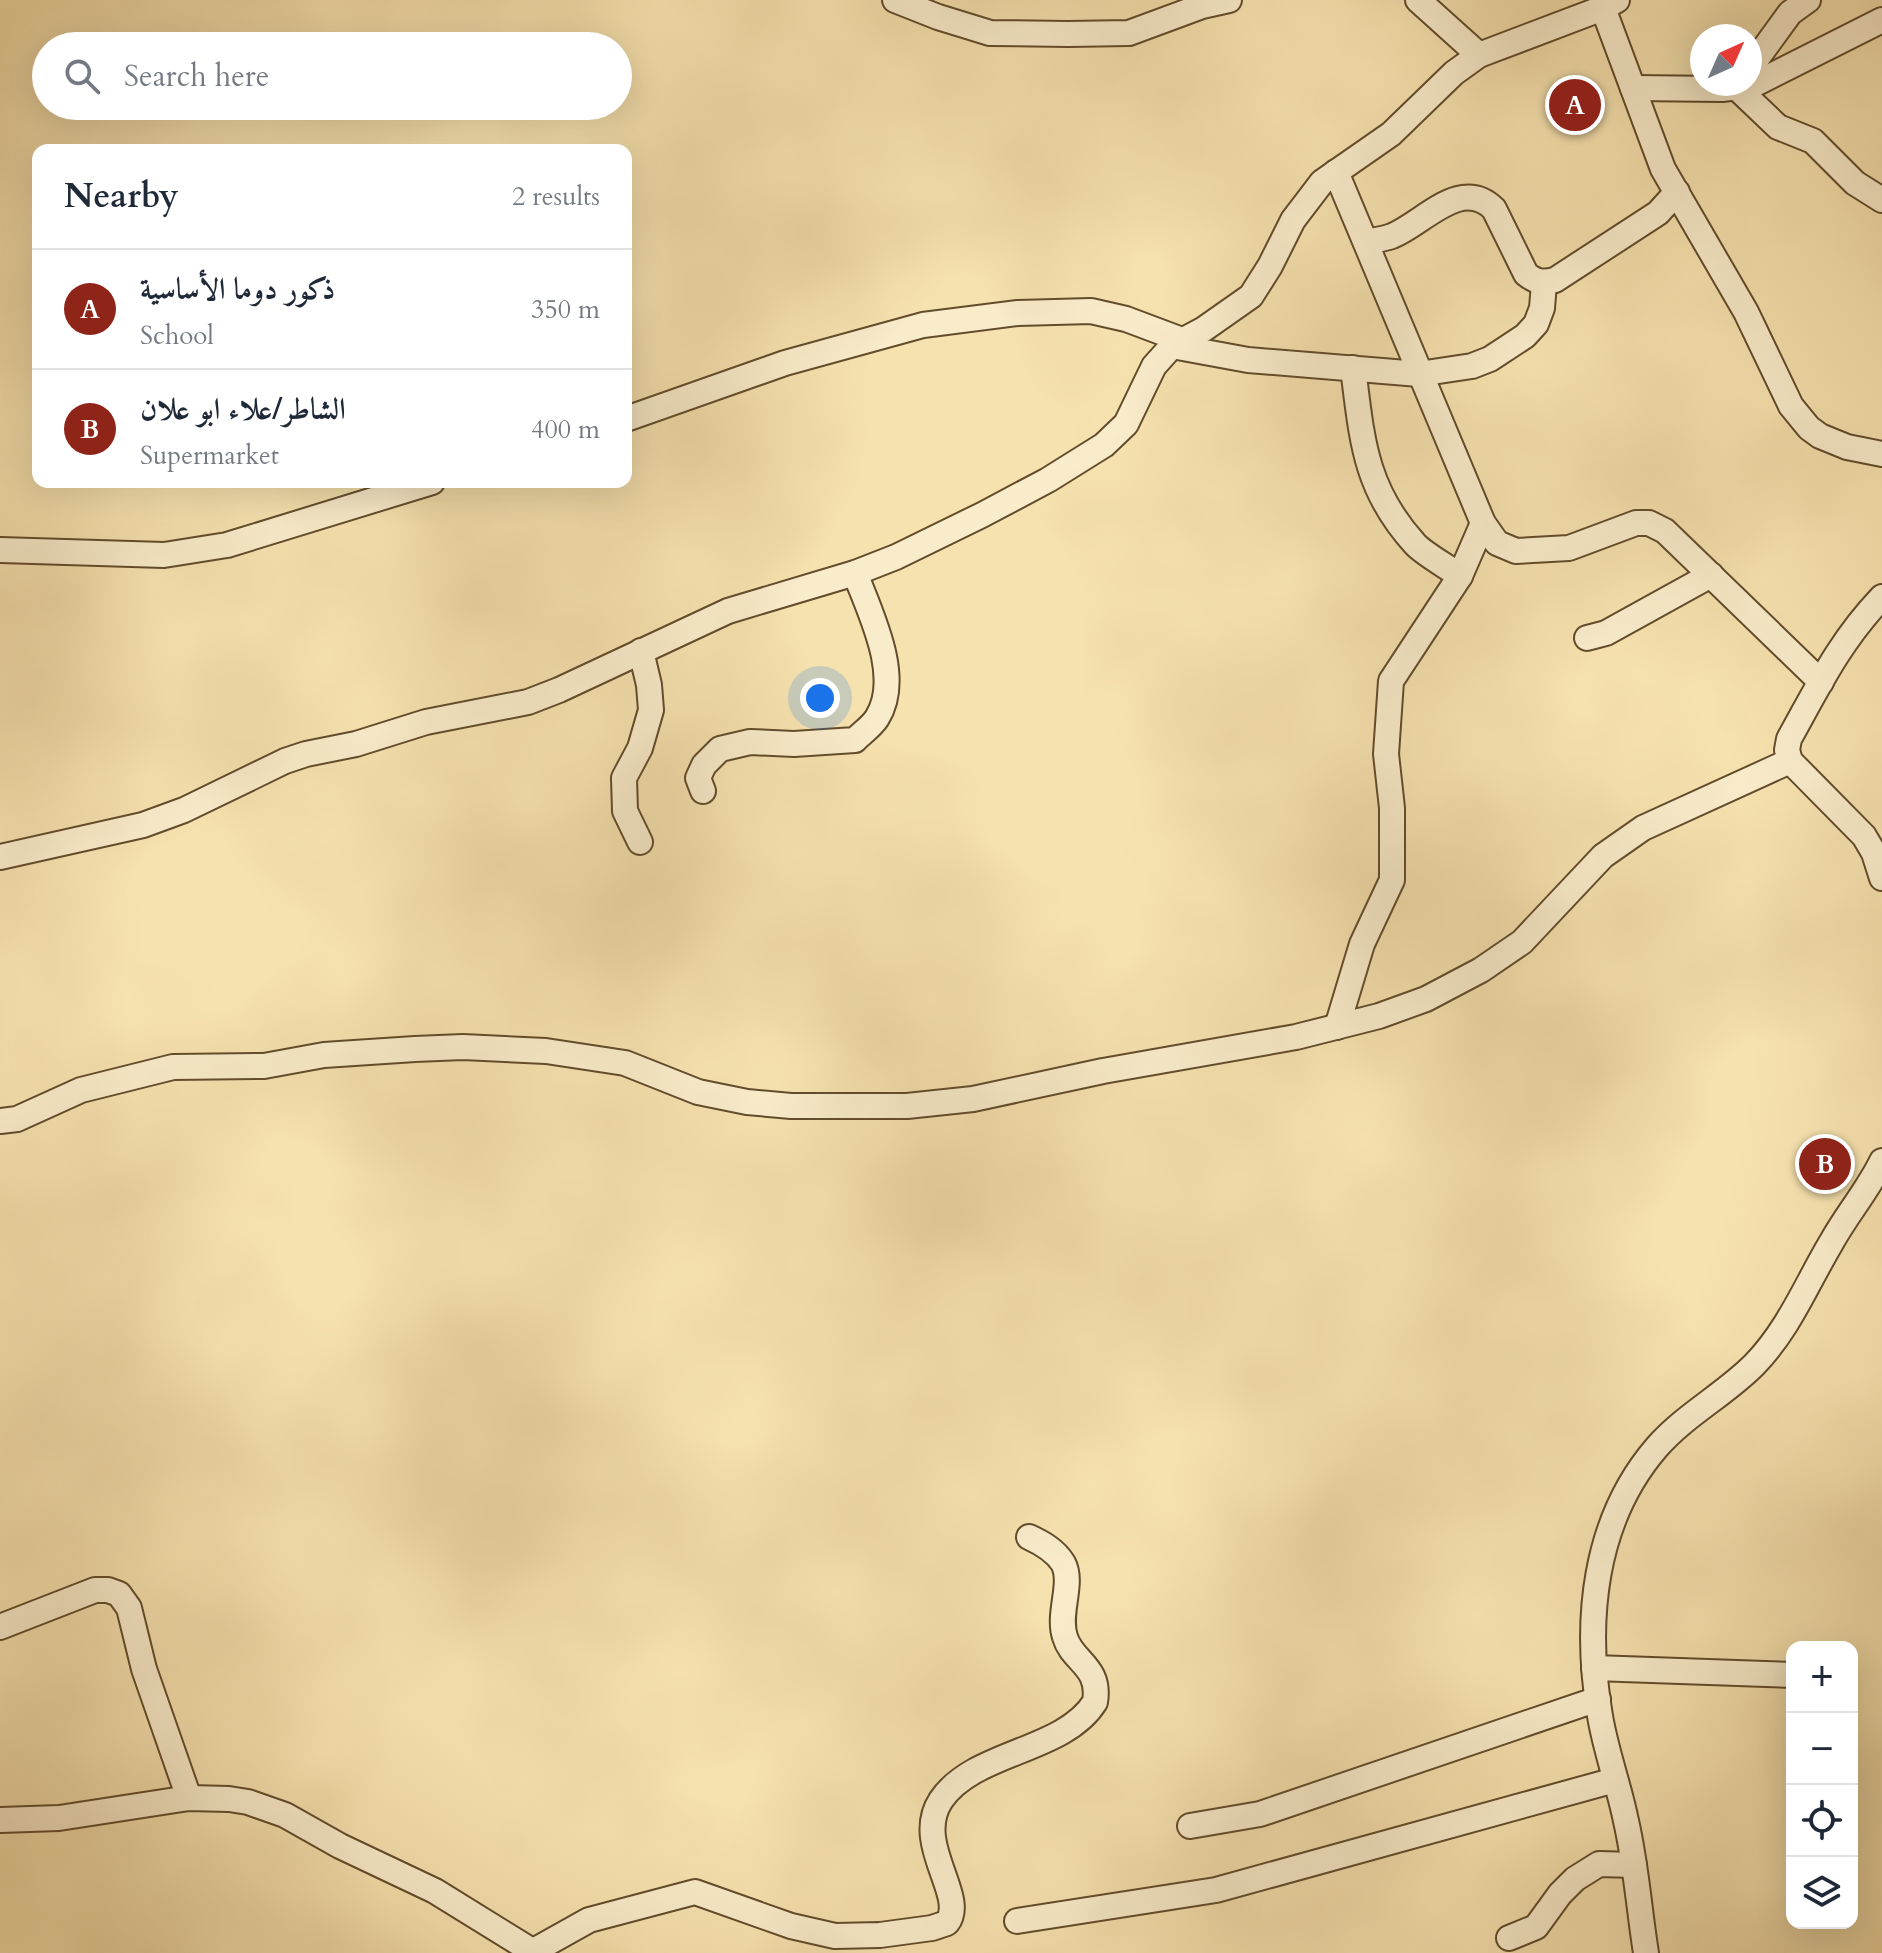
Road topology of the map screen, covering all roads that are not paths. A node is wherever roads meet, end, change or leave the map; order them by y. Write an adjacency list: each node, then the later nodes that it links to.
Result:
1 (895, 0): 2 (street)
2 (1229, 0)
3 (1418, 0): 8 (street)
4 (1808, 0): 7 (street)
5 (1610, 4): 8 (street); 11 (street)
6 (1882, 20): 9 (street)
7 (1762, 51)
8 (1479, 55): 13 (street)
9 (1762, 81)
10 (1690, 84): 11 (street)
11 (1633, 88): 14 (street)
12 (1754, 96): 15 (street)
13 (1336, 172): 16 (street); 18 (street)
14 (1677, 192): 17 (street); 22 (street)
15 (1882, 200)
16 (1367, 242): 17 (street); 20 (street)
17 (1544, 283): 20 (street)
18 (1177, 343): 19 (street); 21 (street); 26 (street)
19 (1353, 368): 20 (street); 28 (street)
20 (1419, 374): 24 (street)
21 (632, 417)
22 (1882, 454)
23 (412, 488): 25 (street)
24 (1483, 523): 27 (street); 28 (street)
25 (0, 550)
26 (855, 573): 31 (street); 34 (street)
27 (1711, 575): 30 (street); 32 (street)
28 (1460, 576): 38 (street)
29 (1882, 597): 32 (street)
30 (1587, 638)
31 (641, 651): 35 (street); 36 (street)
32 (1821, 682): 33 (street)
33 (1790, 761): 37 (street); 38 (street)
34 (703, 791)
35 (640, 842)
36 (0, 857)
37 (1882, 878)
38 (1337, 1027): 39 (street)
39 (0, 1121)
40 (1882, 1161): 43 (street)
41 (1029, 1537): 53 (street)
42 (0, 1627): 47 (street)
43 (1594, 1668): 44 (street); 45 (street)
44 (1786, 1675)
45 (1598, 1699): 46 (street); 49 (street)
46 (1615, 1780): 50 (street); 51 (street)
47 (189, 1798): 48 (street); 53 (street)
48 (0, 1820)
49 (1190, 1826)
50 (1634, 1865): 52 (street); 54 (street)
51 (1017, 1921)
52 (1509, 1938)
53 (542, 1949)
54 (1646, 1953)

